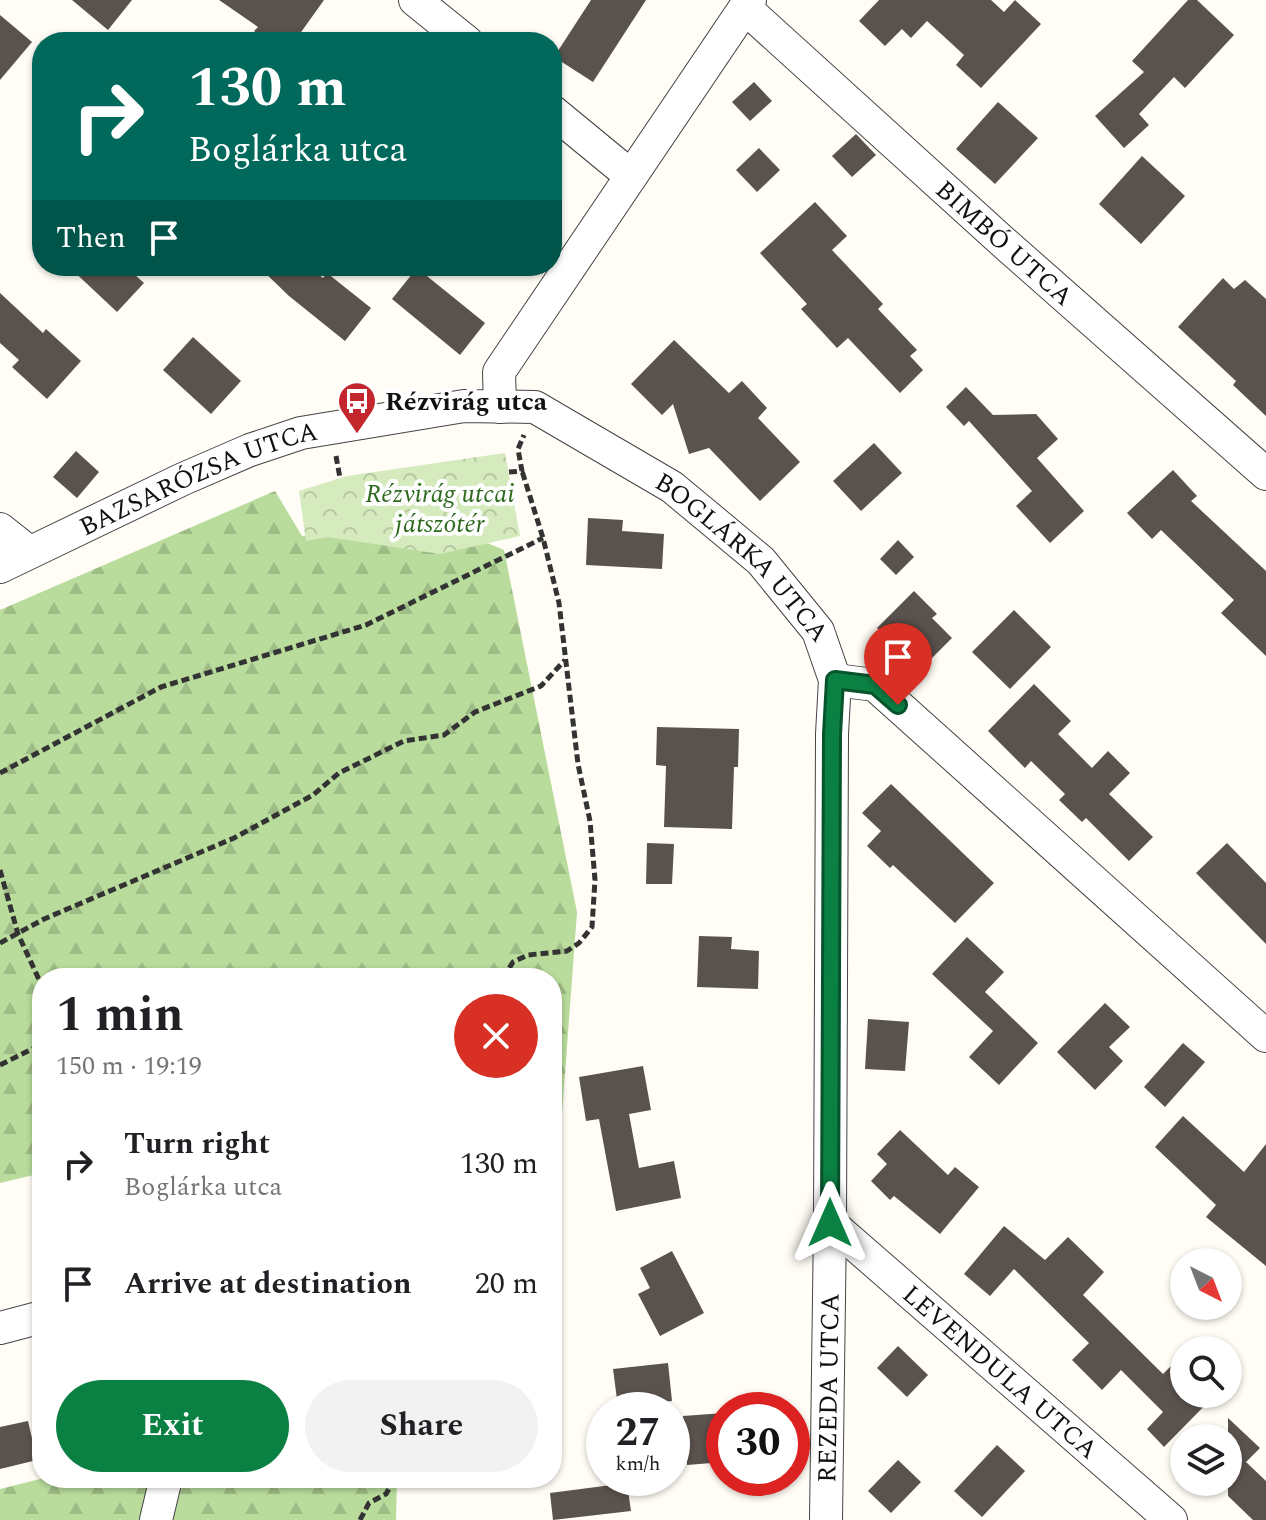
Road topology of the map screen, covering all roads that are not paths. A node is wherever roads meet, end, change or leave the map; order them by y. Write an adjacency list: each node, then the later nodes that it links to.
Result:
1 (415, 0): 3 (street)
2 (747, 4): 5 (street); 7 (street, BIMBÓ UTCA)
3 (455, 32)
4 (562, 119): 5 (street)
5 (631, 176): 6 (street)
6 (500, 407): 9 (street, BAZSARÓZSA UTCA); 11 (street, BOGLÁRKA UTCA)
7 (1266, 474)
8 (0, 529): 9 (street)
9 (29, 552): 10 (street, BAZSARÓZSA UTCA)
10 (0, 567)
11 (835, 680): 12 (street, BOGLÁRKA UTCA); 13 (street, REZEDA UTCA)
12 (1266, 1036)
13 (830, 1223): 18 (street, REZEDA UTCA); 19 (street, LEVENDULA UTCA)
14 (32, 1320): 15 (street)
15 (0, 1328)
16 (164, 1488): 17 (street)
17 (156, 1520)
18 (826, 1520)
19 (1171, 1520)

